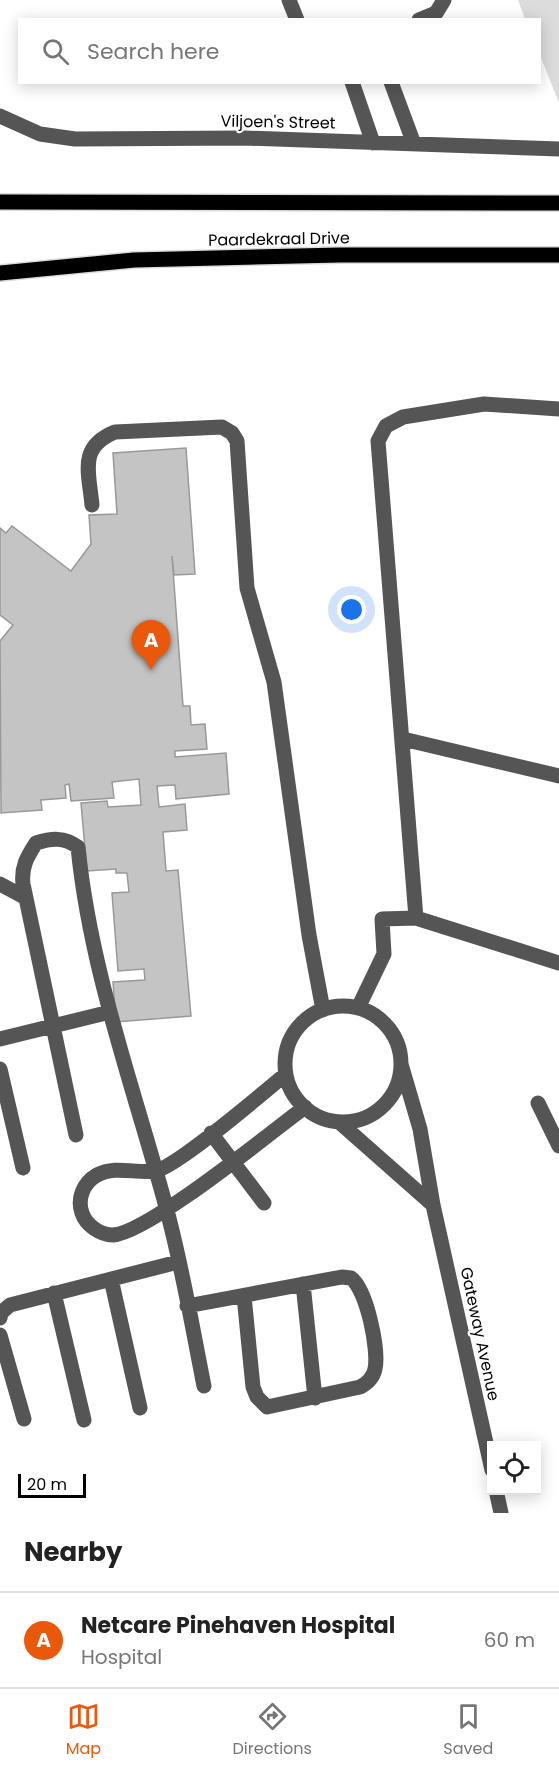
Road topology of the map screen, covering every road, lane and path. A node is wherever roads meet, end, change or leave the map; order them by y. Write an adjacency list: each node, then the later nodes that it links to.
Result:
1 (289, 0): 3 (street)
2 (444, 0): 4 (street)
3 (296, 18)
4 (424, 18)
5 (353, 84): 8 (street)
6 (392, 84): 9 (street)
7 (0, 116): 8 (street, Viljoen's Street)
8 (373, 143): 9 (street, Viljoen's Street)
9 (414, 144): 10 (street, Viljoen's Street)
10 (559, 149)
11 (0, 202): 12 (main road)
12 (559, 203)
13 (559, 255): 14 (main road, Paardekraal Drive)
14 (0, 273)
15 (559, 409): 17 (street)
16 (92, 505): 24 (street)
17 (403, 739): 18 (street); 21 (street)
18 (559, 776)
19 (0, 884): 20 (street)
20 (26, 898): 25 (street); 26 (street)
21 (416, 918): 22 (street); 23 (street)
22 (559, 963)
23 (358, 1008): 24 (street); 28 (street)
24 (323, 1010): 30 (street)
25 (110, 1012): 26 (street); 39 (street)
26 (51, 1026): 27 (street); 35 (street)
27 (0, 1040)
28 (402, 1064): 33 (street); 41 (street, Gateway Avenue)
29 (0, 1069): 38 (street)
30 (286, 1074): 32 (street); 34 (street)
31 (538, 1103): 36 (street)
32 (305, 1107): 33 (street); 37 (street)
33 (339, 1122): 41 (street)
34 (211, 1133): 37 (street); 39 (street)
35 (75, 1135)
36 (559, 1146)
37 (232, 1161): 40 (street); 42 (street)
38 (23, 1168)
39 (156, 1171): 42 (street); 42 (street)
40 (264, 1203)
41 (433, 1205): 56 (street, Gateway Avenue)
42 (167, 1209): 43 (street)
43 (178, 1262): 44 (street); 48 (street)
44 (111, 1279): 46 (street); 53 (street)
45 (303, 1284): 47 (street); 52 (street); 52 (street)
46 (54, 1293): 49 (street); 55 (street)
47 (244, 1296): 48 (street); 52 (street)
48 (188, 1306): 51 (street)
49 (0, 1318)
50 (0, 1335): 54 (street)
51 (204, 1386)
52 (315, 1398)
53 (140, 1408)
54 (24, 1419)
55 (84, 1420)
56 (487, 1448)
57 (497, 1495): 58 (street)
58 (501, 1513)

